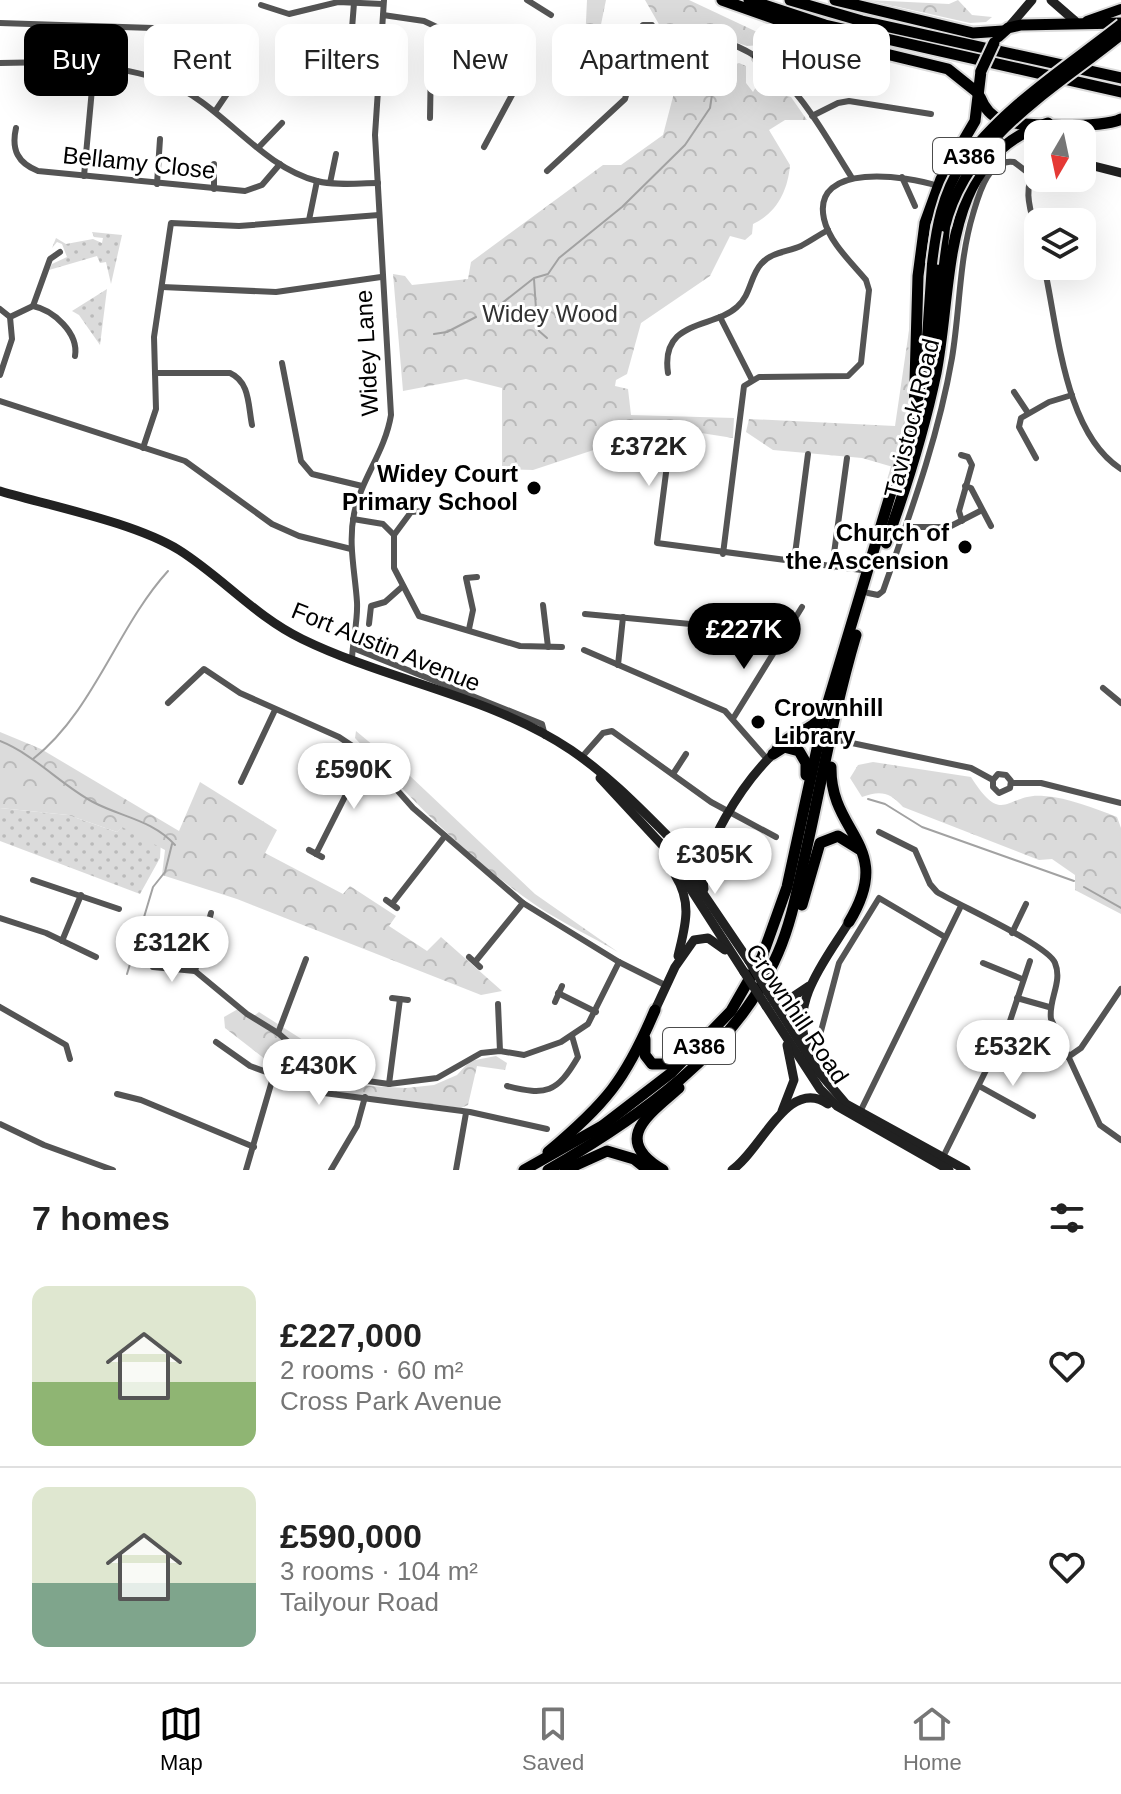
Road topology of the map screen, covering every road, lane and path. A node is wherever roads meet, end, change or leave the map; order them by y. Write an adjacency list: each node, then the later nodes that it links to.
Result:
1 (527, 0): 9 (street)
2 (722, 0): 19 (highway)
3 (749, 0): 29 (highway)
4 (790, 0): 27 (highway)
5 (835, 0): 22 (highway)
6 (1032, 0): 22 (main road)
7 (1051, 0): 15 (main road)
8 (384, 2): 10 (street); 13 (street, Widey Lane)
9 (539, 2): 14 (street)
10 (354, 3): 11 (street); 17 (street)
11 (261, 5)
12 (1121, 9): 15 (main road)
13 (383, 15): 18 (street); 63 (street, Widey Lane)
14 (551, 15)
15 (1081, 21): 20 (highway); 22 (highway)
16 (0, 23): 21 (street)
17 (352, 24)
18 (431, 24)
19 (790, 24)
20 (1121, 24): 28 (main road, A386, bridge)
21 (144, 28)
22 (1005, 29): 30 (highway, bridge)
23 (1121, 35): 28 (main road, A386, bridge)
24 (890, 55): 30 (highway)
25 (0, 63): 26 (street)
26 (144, 77)
27 (1121, 78)
28 (1060, 79): 88 (main road, A386, bridge); 90 (main road, A386, bridge)
29 (1121, 92)
30 (978, 93): 43 (highway); 65 (highway)
31 (91, 96): 58 (street)
32 (191, 96): 38 (street)
33 (226, 96): 38 (street)
34 (430, 96): 39 (street)
35 (511, 96): 50 (street)
36 (626, 96): 55 (street)
37 (796, 96): 41 (street)
38 (216, 110): 49 (street)
39 (421, 111)
40 (931, 114): 41 (street)
41 (812, 116): 60 (street)
42 (1120, 120): 45 (highway)
43 (1024, 121)
44 (282, 123): 49 (street)
45 (1096, 124)
46 (16, 128): 58 (street, Bellamy Close)
47 (1024, 131): 88 (highway)
48 (160, 139): 64 (street)
49 (259, 147): 53 (street)
50 (484, 147)
51 (336, 154): 62 (street)
52 (214, 164): 66 (street)
53 (280, 164): 61 (street); 66 (street, Bellamy Close)
54 (1096, 167): 57 (main road)
55 (552, 170)
56 (1024, 170): 107 (street, Tavistock Road)
57 (1121, 173)
58 (84, 176): 64 (street, Bellamy Close)
59 (902, 177): 60 (street); 65 (street); 67 (street)
60 (852, 178): 70 (street)
61 (317, 181): 62 (street); 69 (street)
62 (330, 183): 63 (street)
63 (378, 183): 68 (street, Widey Lane)
64 (157, 184): 66 (street, Bellamy Close)
65 (938, 186): 90 (highway)
66 (214, 189)
67 (915, 206)
68 (379, 215): 69 (street); 72 (street, Widey Lane)
69 (309, 220): 74 (street)
70 (828, 230): 78 (street); 84 (street)
71 (60, 252): 75 (street)
72 (381, 277): 74 (street); 99 (street, Widey Lane)
73 (1047, 280): 86 (street)
74 (162, 287): 81 (street)
75 (33, 306): 77 (street); 79 (street)
76 (0, 309): 77 (street)
77 (10, 317): 83 (street)
78 (720, 317): 82 (street); 84 (street)
79 (75, 356)
80 (282, 363): 99 (street)
81 (155, 373): 91 (street); 93 (street)
82 (668, 373)
83 (0, 375)
84 (752, 380): 110 (street)
85 (1014, 392): 89 (street)
86 (1072, 395): 89 (street); 98 (street)
87 (0, 401): 93 (street)
88 (929, 403): 116 (highway, A386)
89 (1028, 413): 97 (street)
90 (914, 416): 113 (highway, A386)
91 (252, 425)
92 (671, 434): 110 (street)
93 (143, 448): 109 (street)
94 (808, 454): 111 (street)
95 (961, 455): 100 (street)
96 (847, 458): 112 (street)
97 (1036, 458)
98 (1121, 469)
99 (362, 486): 104 (street, Widey Lane)
100 (965, 486): 102 (street); 105 (street)
101 (0, 491): 127 (main road, Fort Austin Avenue)
102 (982, 510): 105 (street); 106 (street)
103 (423, 511): 108 (street)
104 (353, 519): 108 (street); 109 (street, Widey Lane)
105 (962, 521): 107 (street)
106 (991, 526)
107 (907, 527): 116 (street, Tavistock Road)
108 (394, 535): 115 (street)
109 (351, 549): 127 (street, Widey Lane)
110 (723, 554): 111 (street)
111 (794, 562): 112 (street)
112 (832, 568): 113 (street)
113 (869, 571): 116 (highway, A386)
114 (477, 577): 122 (street)
115 (403, 586): 121 (street); 122 (street)
116 (866, 591): 133 (highway, Tavistock Road / A386); 135 (highway, Tavistock Road / A386)
117 (543, 605): 124 (street)
118 (802, 607): 123 (street)
119 (585, 614): 120 (street)
120 (623, 617): 123 (street); 128 (street)
121 (369, 624)
122 (469, 629): 124 (street)
123 (784, 633): 134 (street)
124 (548, 647): 125 (street)
125 (562, 647)
126 (584, 650): 128 (street)
127 (352, 653): 139 (main road, Fort Austin Avenue)
128 (618, 665): 134 (street)
129 (1103, 688): 131 (street)
130 (168, 703): 132 (street)
131 (1121, 703)
132 (275, 710): 137 (street); 142 (street)
133 (825, 712): 135 (highway, Tavistock Road / A386); 138 (highway)
134 (734, 717): 138 (street)
135 (827, 739): 141 (street); 145 (highway, Tavistock Road / A386); 153 (highway); 166 (highway, Tavistock Road / A386)
136 (686, 754): 140 (street)
137 (366, 755): 149 (street); 154 (street)
138 (770, 756): 145 (highway); 146 (main road)
139 (581, 758): 140 (street); 147 (main road, Fort Austin Avenue); 151 (main road, Fort Austin Avenue)
140 (673, 774): 146 (street)
141 (993, 780): 143 (street); 143 (street)
142 (241, 782)
143 (1012, 783): 144 (street)
144 (1121, 803)
145 (804, 805): 195 (highway, Tavistock Road / A386)
146 (729, 812): 150 (street); 152 (main road)
147 (655, 824): 152 (main road, Fort Austin Avenue); 156 (main road, Crownhill Road)
148 (879, 832): 161 (street)
149 (445, 836): 158 (street); 159 (street)
150 (776, 837)
151 (663, 846): 176 (main road, Crownhill Road); 178 (main road)
152 (712, 850): 156 (main road)
153 (863, 852): 165 (highway); 166 (highway)
154 (316, 854)
155 (33, 880): 157 (street)
156 (705, 894): 176 (main road, Crownhill Road)
157 (81, 895): 162 (street); 169 (street)
158 (523, 903): 173 (street); 174 (street)
159 (392, 904)
160 (1026, 904): 167 (street)
161 (961, 906): 167 (street); 168 (street)
162 (119, 909)
163 (211, 913): 179 (street)
164 (0, 918): 169 (street)
165 (849, 922): 181 (main road)
166 (787, 930): 195 (highway, Tavistock Road / A386)
167 (1012, 933): 191 (street)
168 (945, 937): 199 (street); 214 (street)
169 (62, 941): 170 (street)
170 (96, 957)
171 (306, 959): 197 (street)
172 (1030, 961): 180 (street)
173 (475, 962)
174 (619, 962): 182 (street); 194 (street)
175 (983, 963): 180 (street)
176 (746, 966): 178 (main road); 183 (main road, Crownhill Road, bridge); 196 (main road, Crownhill Road, bridge)
177 (153, 967): 179 (street)
178 (675, 967): 182 (main road)
179 (195, 971): 197 (street)
180 (1022, 979): 186 (street)
181 (815, 980): 183 (main road); 205 (main road)
182 (667, 986): 193 (main road)
183 (768, 989): 205 (main road, Crownhill Road)
184 (1121, 989): 188 (street)
185 (392, 998): 207 (street)
186 (1017, 998): 191 (street); 209 (street)
187 (555, 1002): 194 (street)
188 (1114, 1002): 192 (street); 203 (street)
189 (498, 1004): 202 (street)
190 (0, 1007): 204 (street)
191 (1049, 1007): 203 (street)
192 (1121, 1007)
193 (655, 1010): 198 (highway)
194 (596, 1012): 200 (street)
195 (723, 1029): 198 (highway); 226 (highway, Tavistock Road / A386); 231 (highway, Tavistock Road / A386); 234 (highway)
196 (782, 1030): 216 (main road, Crownhill Road); 218 (main road)
197 (278, 1033): 207 (street)
198 (645, 1034): 226 (highway)
199 (820, 1035)
200 (572, 1036): 202 (street); 210 (street)
201 (216, 1042): 206 (street)
202 (500, 1051): 207 (street)
203 (1068, 1057): 222 (street)
204 (70, 1059)
205 (818, 1071): 214 (main road, Crownhill Road)
206 (274, 1074): 212 (street); 224 (street)
207 (389, 1084)
208 (507, 1086): 210 (street)
209 (979, 1086): 217 (street); 225 (street)
210 (544, 1092): 213 (street)
211 (117, 1094): 224 (street)
212 (365, 1097): 215 (street); 229 (street)
213 (546, 1100)
214 (860, 1112): 219 (main road, Crownhill Road)
215 (466, 1113): 221 (street); 230 (street)
216 (849, 1115): 218 (main road); 223 (main road, Crownhill Road)
217 (1033, 1116)
218 (779, 1118): 235 (main road)
219 (879, 1123): 223 (street, Crownhill Road); 225 (main road, Crownhill Road)
220 (0, 1124): 227 (street)
221 (547, 1129)
222 (1121, 1140)
223 (895, 1141): 236 (main road, Crownhill Road)
224 (254, 1147): 228 (street)
225 (943, 1157): 237 (main road, Crownhill Road)
226 (527, 1169)
227 (113, 1170)
228 (246, 1170)
229 (331, 1170)
230 (456, 1170)
231 (548, 1170)
232 (565, 1170): 233 (highway)
233 (648, 1170)
234 (663, 1170)
235 (732, 1170)
236 (949, 1170)
237 (966, 1170)

